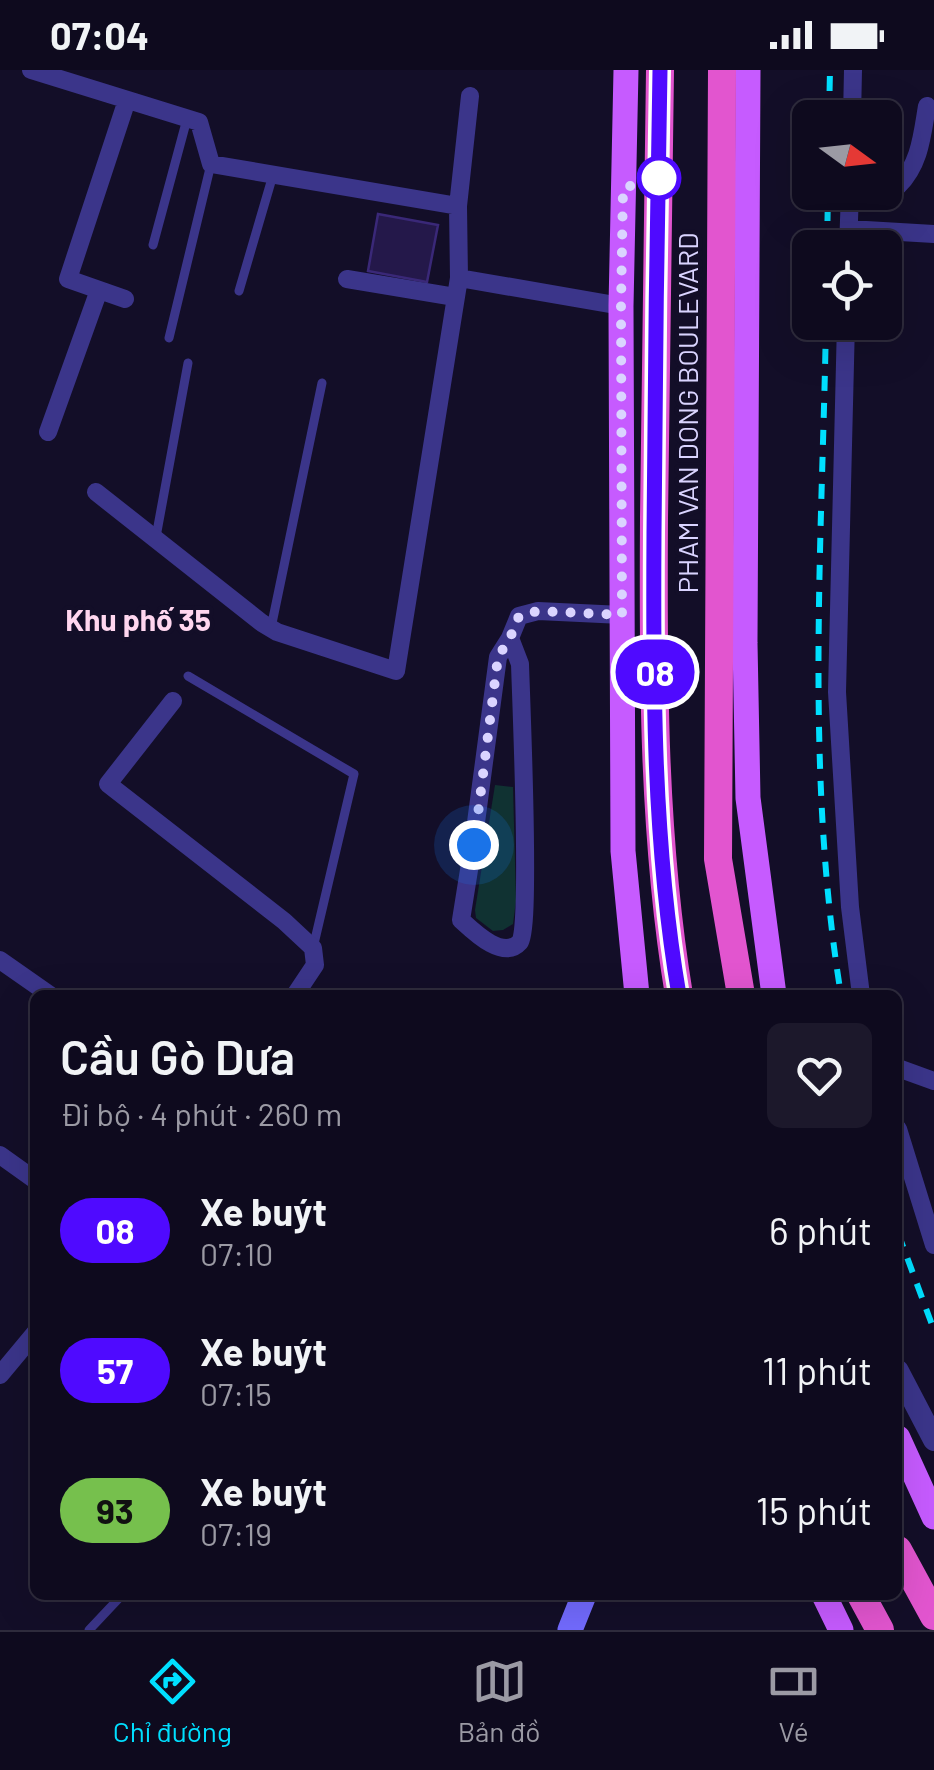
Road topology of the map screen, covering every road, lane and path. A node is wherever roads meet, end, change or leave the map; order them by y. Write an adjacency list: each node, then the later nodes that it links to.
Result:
1 (31, 70): 8 (street)
2 (626, 70): 24 (main road)
3 (660, 70): 37 (highway, PHAM VAN DONG BOULEVARD)
4 (722, 70): 45 (highway, PHAM VAN DONG BOULEVARD)
5 (748, 70): 46 (main road, PHAM VAN DONG BOULEVARD)
6 (853, 70): 9 (street)
7 (470, 96): 15 (street)
8 (127, 100): 11 (street); 21 (street)
9 (852, 100)
10 (928, 106): 14 (street)
11 (187, 118): 12 (street); 18 (lane)
12 (211, 164): 13 (street); 25 (lane)
13 (273, 174): 15 (street); 22 (lane)
14 (902, 182)
15 (458, 206): 20 (street)
16 (934, 234): 17 (street)
17 (902, 235)
18 (153, 245)
19 (347, 280): 20 (street)
20 (457, 287): 24 (street); 33 (street)
21 (99, 290): 23 (street); 29 (street)
22 (239, 292)
23 (125, 298)
24 (621, 306): 32 (main road)
25 (169, 338)
26 (846, 340): 47 (street)
27 (188, 363): 31 (lane)
28 (322, 383): 33 (lane)
29 (48, 432)
30 (96, 492): 31 (street)
31 (156, 539): 33 (street)
32 (622, 615): 34 (street); 38 (main road)
33 (270, 628)
34 (510, 638): 34 (street)
35 (188, 676): 39 (lane)
36 (173, 700): 39 (street)
37 (661, 836): 38 (main road); 44 (highway, PHAM VAN DONG BOULEVARD)
38 (623, 851): 43 (main road)
39 (313, 948): 42 (street)
40 (0, 960): 41 (street)
41 (43, 990)
42 (298, 990)
43 (637, 990)
44 (678, 990)
45 (739, 990)
46 (773, 990)
47 (860, 990)
48 (902, 1069): 49 (street)
49 (934, 1080)
50 (902, 1142): 53 (street)
51 (0, 1155): 52 (street)
52 (30, 1176)
53 (934, 1244)
54 (30, 1339): 55 (street)
55 (0, 1375)
56 (903, 1390): 57 (street)
57 (934, 1440)
58 (902, 1447): 59 (main road)
59 (934, 1516)
60 (902, 1557): 65 (highway)
61 (117, 1600): 66 (lane)
62 (582, 1600): 67 (main road)
63 (826, 1600): 68 (main road)
64 (864, 1600): 69 (highway)
65 (934, 1616)
66 (89, 1630)
67 (570, 1630)
68 (841, 1630)
69 (880, 1630)

